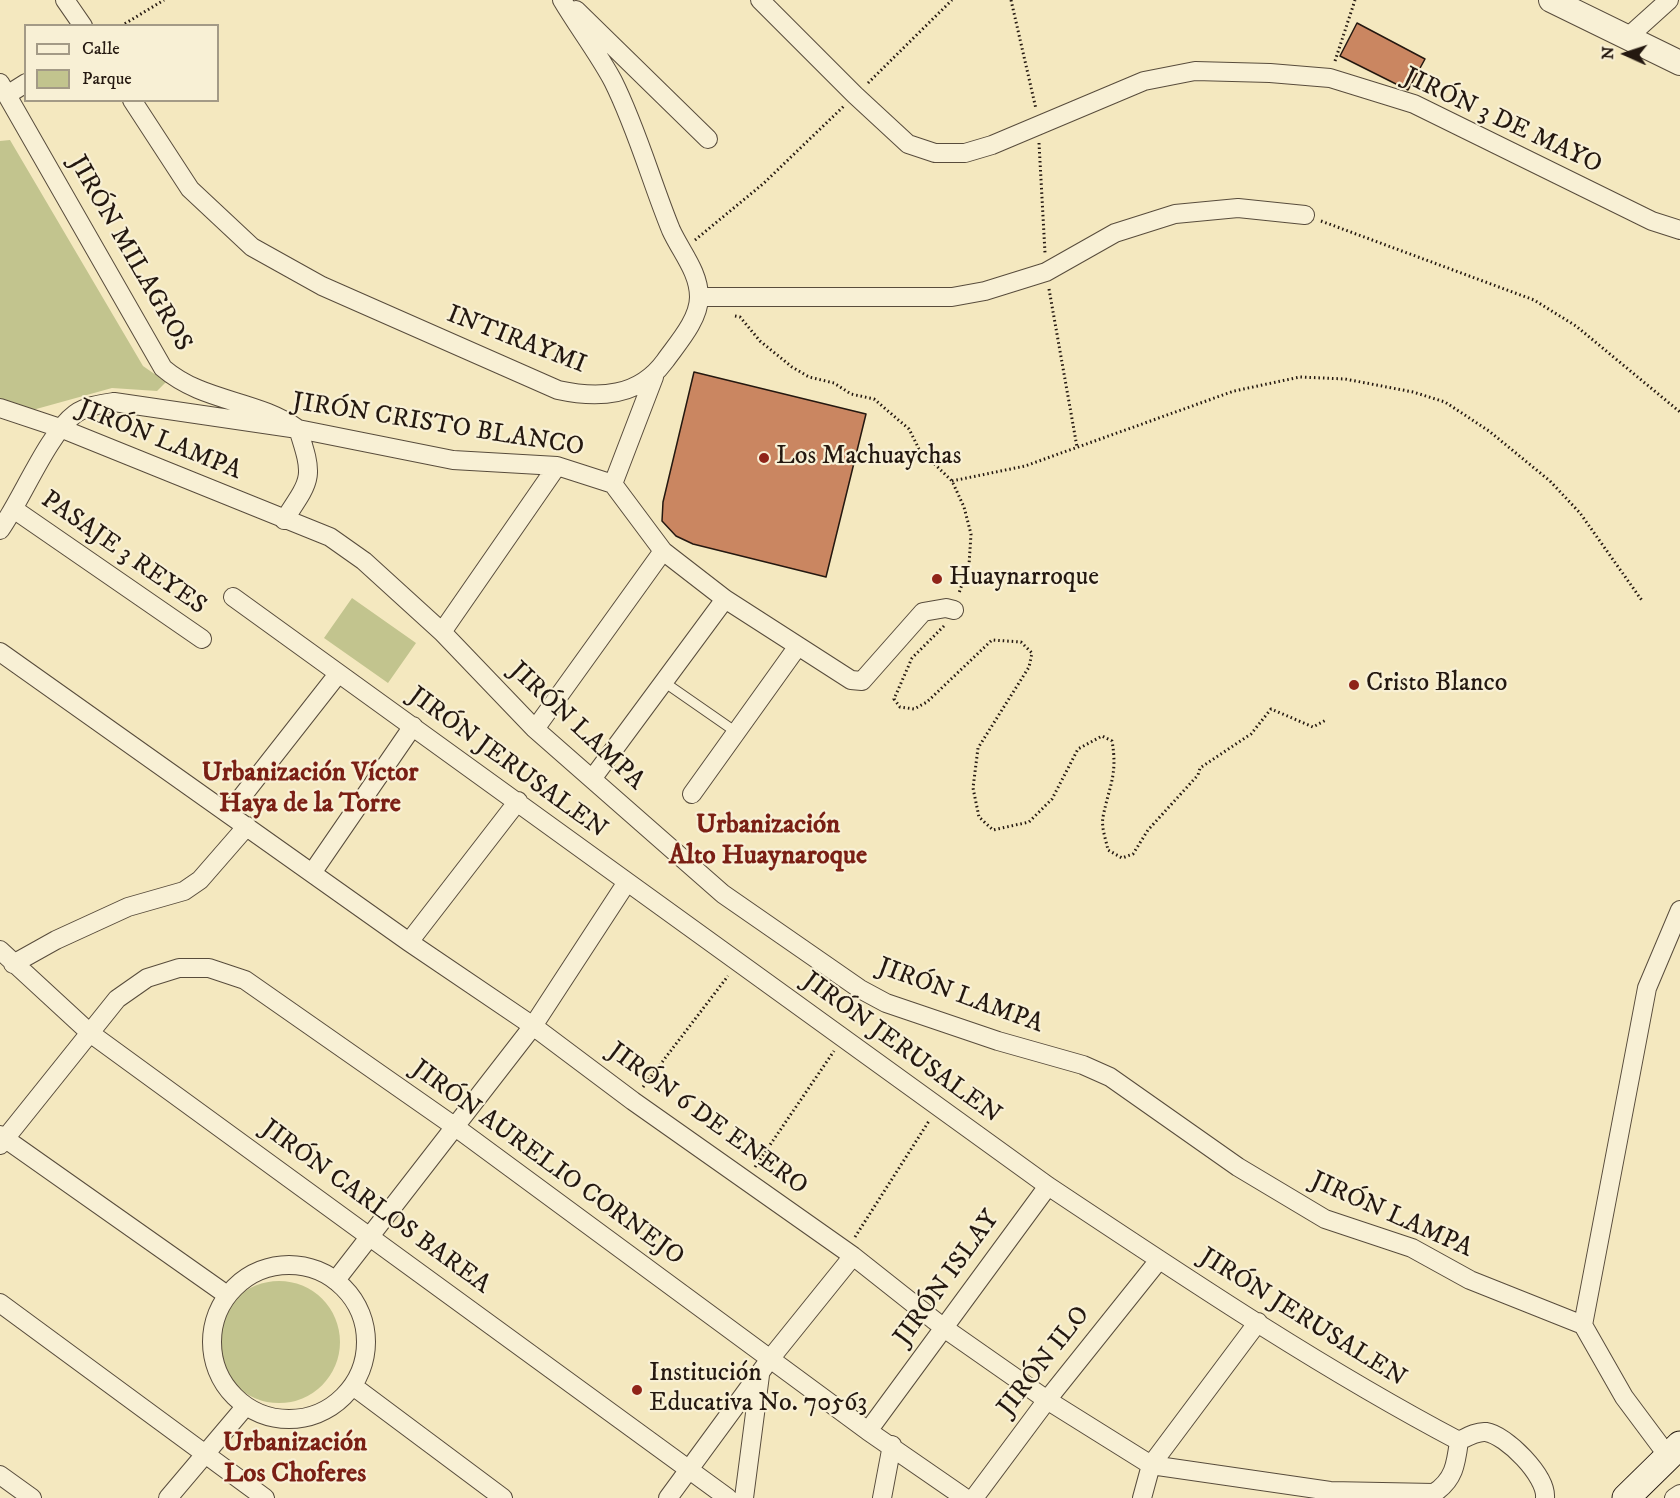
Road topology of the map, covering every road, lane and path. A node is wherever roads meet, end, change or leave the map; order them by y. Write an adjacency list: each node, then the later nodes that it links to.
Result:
1 (65, 0): 11 (street)
2 (164, 0): 12 (path)
3 (562, 0): 24 (street)
4 (567, 0): 21 (street)
5 (760, 0): 18 (street, JIRÓN 3 DE MAYO)
6 (952, 0): 18 (path)
7 (1011, 0): 20 (path)
8 (1355, 0): 15 (path)
9 (1551, 0): 13 (street)
10 (1669, 0): 13 (street)
11 (82, 24)
12 (124, 24)
13 (1628, 37): 14 (street)
14 (1680, 63)
15 (1330, 78): 20 (street, JIRÓN 3 DE MAYO); 23 (street, JIRÓN 3 DE MAYO)
16 (24, 84): 17 (street)
17 (4, 89): 32 (street, JIRÓN MILAGROS)
18 (855, 95): 20 (street, JIRÓN 3 DE MAYO); 24 (path)
19 (133, 102): 28 (street, INTIRAYMI)
20 (1038, 125): 25 (path)
21 (708, 139)
22 (1305, 215): 25 (street); 30 (path)
23 (1680, 230)
24 (682, 250): 26 (street)
25 (1046, 272): 26 (street); 33 (path)
26 (699, 297): 28 (street)
27 (731, 314): 35 (path)
28 (654, 377): 36 (street)
29 (0, 408): 31 (street, JIRÓN LAMPA)
30 (1680, 412)
31 (60, 428): 32 (street, JIRÓN CRISTO BLANCO); 37 (street); 38 (street, JIRÓN LAMPA)
32 (298, 429): 34 (street, JIRÓN CRISTO BLANCO); 38 (street)
33 (1077, 447): 35 (path); 43 (path)
34 (557, 466): 36 (street, JIRÓN CRISTO BLANCO); 45 (street)
35 (952, 481): 44 (path)
36 (613, 484): 40 (street, JIRÓN CRISTO BLANCO)
37 (15, 510): 39 (street); 46 (street, PASAJE 3 REYES)
38 (285, 520): 45 (street, JIRÓN LAMPA)
39 (0, 530)
40 (663, 550): 42 (street, JIRÓN CRISTO BLANCO); 53 (street)
41 (233, 597): 49 (street, JIRÓN JERUSALEN)
42 (725, 599): 47 (street, JIRÓN CRISTO BLANCO); 50 (street)
43 (1643, 602)
44 (954, 610): 47 (street, JIRÓN CRISTO BLANCO); 51 (path)
45 (442, 632): 53 (street, JIRÓN LAMPA)
46 (202, 639)
47 (798, 646): 54 (street)
48 (0, 652): 58 (street, JIRÓN 6 DE ENERO)
49 (338, 674): 52 (street, JIRÓN JERUSALEN); 58 (street)
50 (664, 682): 54 (lane); 55 (street)
51 (1326, 720)
52 (412, 726): 57 (street, JIRÓN JERUSALEN); 60 (street)
53 (535, 729): 55 (street, JIRÓN LAMPA)
54 (736, 732): 56 (street)
55 (592, 779): 83 (street, JIRÓN LAMPA)
56 (692, 794)
57 (518, 801): 61 (street, JIRÓN JERUSALEN); 63 (street)
58 (228, 813): 59 (street, JIRÓN 6 DE ENERO)
59 (247, 826): 60 (street, JIRÓN 6 DE ENERO); 66 (street)
60 (312, 873): 63 (street, JIRÓN 6 DE ENERO)
61 (627, 882): 65 (street, JIRÓN JERUSALEN); 67 (street)
62 (1680, 910): 83 (street)
63 (409, 942): 67 (street, JIRÓN 6 DE ENERO)
64 (0, 950): 66 (street, JIRÓN CARLOS BAREA)
65 (738, 963): 69 (street, JIRÓN JERUSALEN); 70 (path)
66 (13, 964): 68 (street, JIRÓN CARLOS BAREA)
67 (533, 1026): 70 (street, JIRÓN 6 DE ENERO); 72 (street)
68 (90, 1033): 72 (street, JIRÓN AURELIO CORNEJO); 73 (street, JIRÓN AURELIO CORNEJO); 76 (street, JIRÓN CARLOS BAREA)
69 (842, 1039): 71 (street, JIRÓN JERUSALEN); 74 (path)
70 (633, 1101): 74 (street, JIRÓN 6 DE ENERO)
71 (938, 1107): 75 (street, JIRÓN JERUSALEN); 77 (path)
72 (454, 1126): 76 (street); 85 (street, JIRÓN AURELIO CORNEJO)
73 (2, 1140): 80 (street)
74 (746, 1181): 77 (street, JIRÓN 6 DE ENERO)
75 (1048, 1186): 78 (street, JIRÓN JERUSALEN); 84 (street, JIRÓN ISLAY)
76 (370, 1235): 79 (street); 95 (street, JIRÓN CARLOS BAREA)
77 (849, 1253): 84 (street, JIRÓN 6 DE ENERO); 85 (street)
78 (1159, 1260): 82 (street, JIRÓN JERUSALEN); 87 (street, JIRÓN ILO)
79 (336, 1280): 80 (street); 86 (street)
80 (227, 1295): 88 (street)
81 (0, 1304): 93 (street)
82 (1258, 1322): 90 (street, JIRÓN JERUSALEN); 94 (street)
83 (1582, 1325): 92 (street)
84 (944, 1328): 87 (street, JIRÓN 6 DE ENERO); 89 (street, JIRÓN ISLAY)
85 (765, 1365): 89 (street, JIRÓN AURELIO CORNEJO); 95 (street); 105 (street)
86 (353, 1386): 88 (street); 102 (street)
87 (1047, 1400): 94 (street, JIRÓN 6 DE ENERO); 108 (street, JIRÓN ILO)
88 (245, 1407): 93 (street)
89 (868, 1431): 91 (street, JIRÓN AURELIO CORNEJO)
90 (1459, 1441): 97 (street, JIRÓN 6 DE ENERO); 110 (street)
91 (892, 1445): 106 (street); 107 (street, JIRÓN AURELIO CORNEJO)
92 (1674, 1450): 111 (main road)
93 (204, 1453): 100 (street); 101 (street)
94 (1151, 1465): 97 (street, JIRÓN 6 DE ENERO); 109 (street)
95 (690, 1469): 103 (street); 104 (street, JIRÓN CARLOS BAREA)
96 (0, 1475): 99 (street)
97 (1329, 1494)
98 (1680, 1494): 112 (street)
99 (32, 1498)
100 (168, 1498)
101 (265, 1498)
102 (503, 1498)
103 (668, 1498)
104 (728, 1498)
105 (744, 1498)
106 (882, 1498)
107 (965, 1498)
108 (975, 1498)
109 (1142, 1498)
110 (1545, 1498)
111 (1626, 1498)
112 (1674, 1498)

